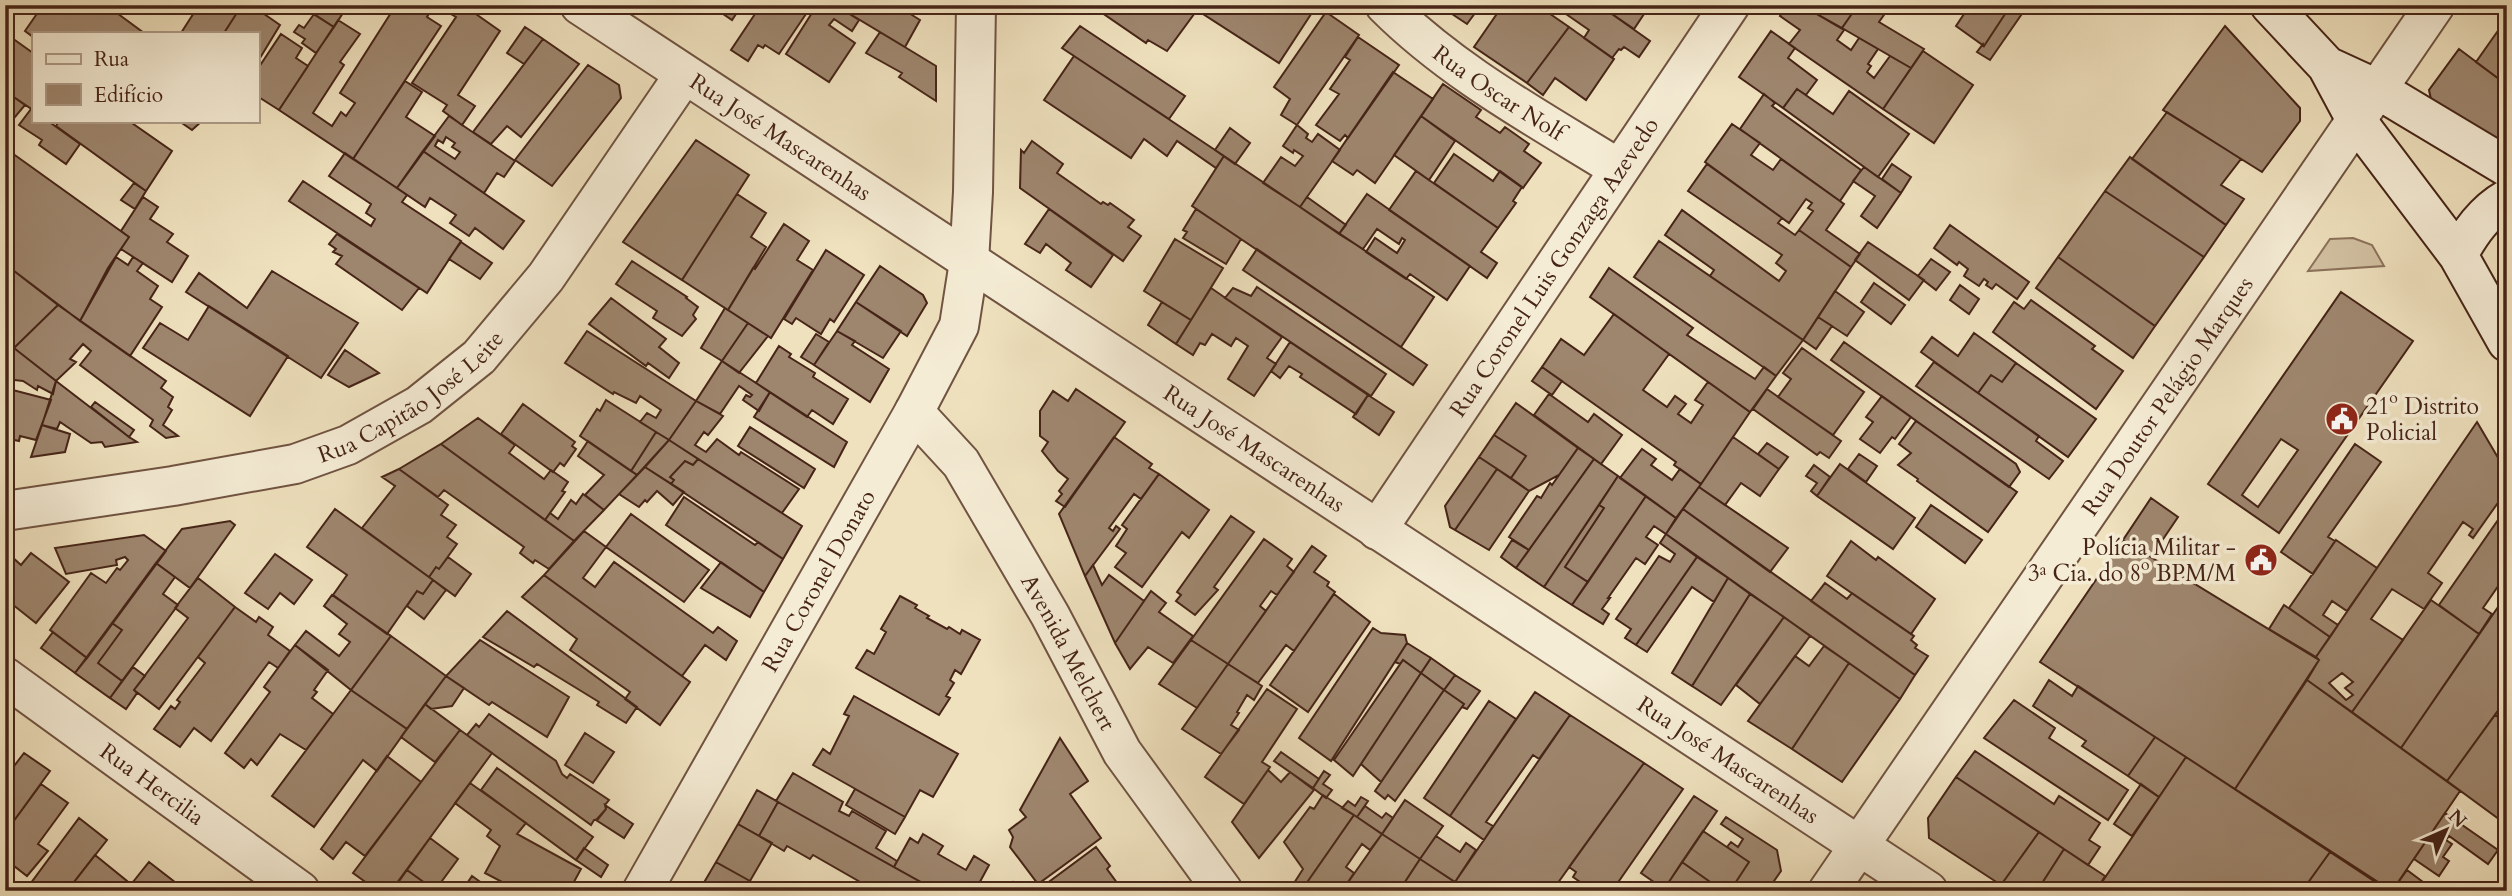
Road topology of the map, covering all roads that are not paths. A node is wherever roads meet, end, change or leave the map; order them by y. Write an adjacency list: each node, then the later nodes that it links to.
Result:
1 (580, 5): 8 (street, Rua José Mascarenhas)
2 (976, 5): 15 (street)
3 (1385, 5): 12 (street, Rua Oscar Nolf)
4 (1730, 5): 12 (street, Rua Coronel Luis Gonzaga Azevedo)
5 (2270, 5): 7 (street)
6 (2435, 5): 9 (street, Rua Doutor Pelágio Marques)
7 (2328, 66): 9 (street); 10 (street)
8 (684, 75): 15 (street, Rua José Mascarenhas); 18 (street, Rua Capitão José Leite)
9 (2377, 89): 10 (street, Rua Doutor Pelágio Marques); 11 (street)
10 (2356, 120): 14 (street); 21 (street, Rua Doutor Pelágio Marques)
11 (2507, 167)
12 (1619, 169): 19 (street, Rua Coronel Luis Gonzaga Azevedo)
13 (2507, 199): 14 (street)
14 (2458, 256): 16 (street)
15 (969, 262): 17 (street, Rua Coronel Donato); 19 (street, Rua José Mascarenhas)
16 (2507, 342)
17 (914, 412): 23 (street, Rua Coronel Donato); 24 (street, Avenida Melchert)
18 (5, 511)
19 (1377, 530): 21 (street, Rua José Mascarenhas)
20 (5, 677): 22 (street, Rua Hercilia)
21 (1859, 845): 25 (street, Rua Doutor Pelágio Marques); 26 (street, Rua José Mascarenhas)
22 (300, 891)
23 (642, 891)
24 (1223, 891)
25 (1828, 891)
26 (1928, 891)

